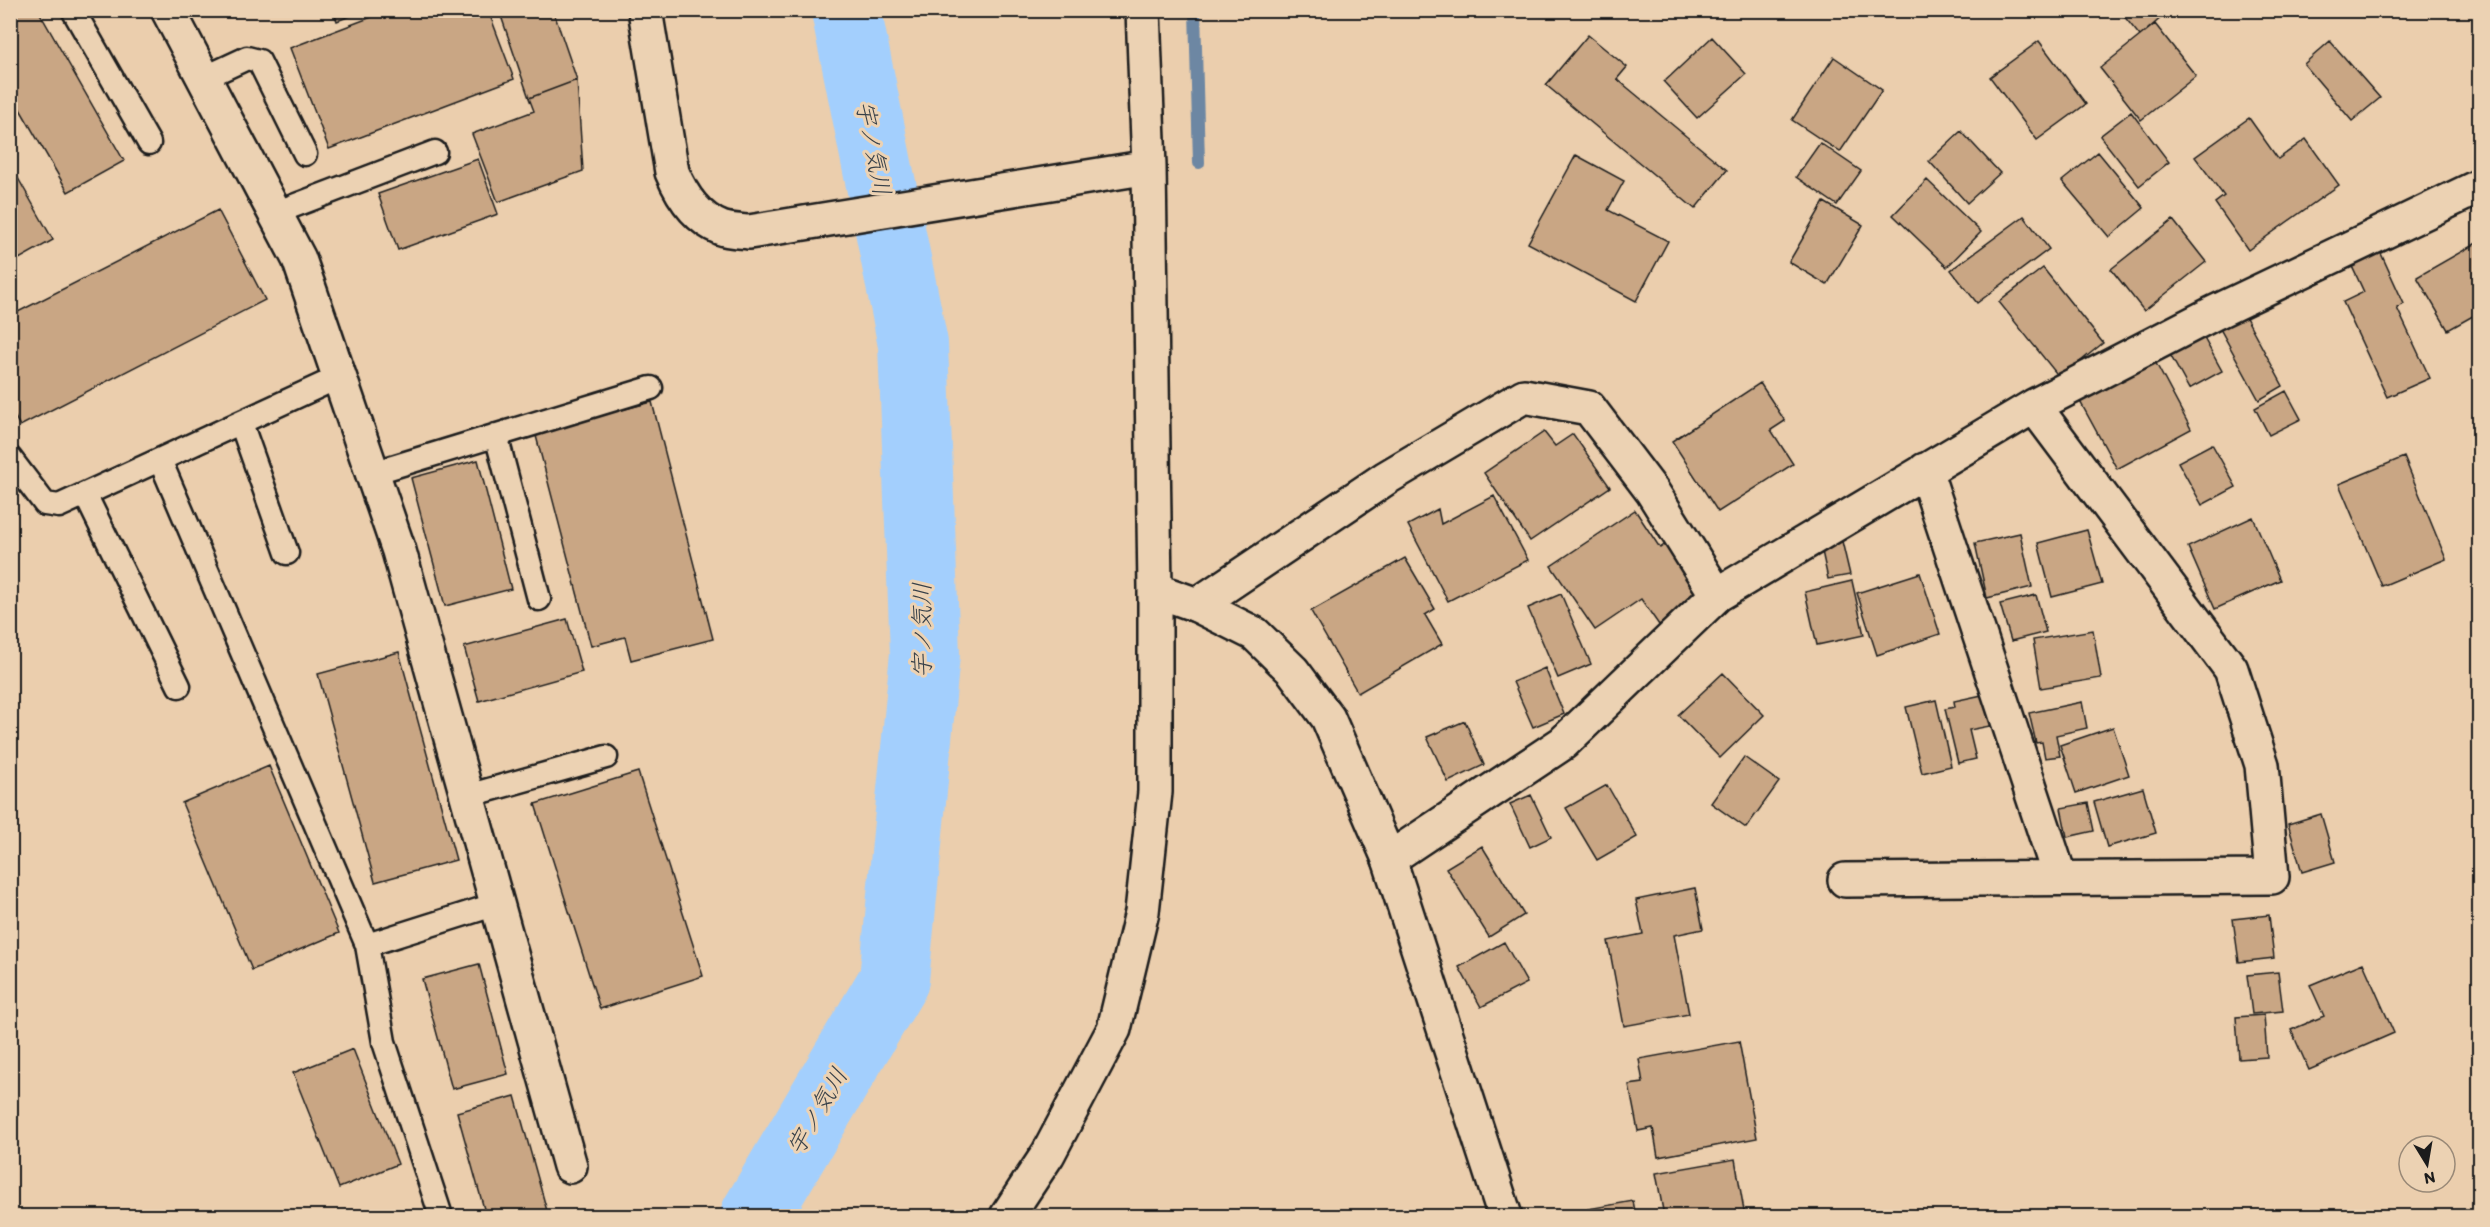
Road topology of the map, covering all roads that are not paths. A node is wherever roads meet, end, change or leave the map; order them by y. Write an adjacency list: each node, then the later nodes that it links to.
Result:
1 (73, 10): 6 (lane)
2 (168, 10): 5 (street)
3 (645, 10): 9 (street)
4 (1143, 10): 9 (street)
5 (204, 78): 8 (lane); 11 (street)
6 (149, 144)
7 (435, 152): 11 (lane)
8 (305, 154)
9 (1149, 166): 23 (street)
10 (2480, 186): 14 (street)
11 (275, 213): 12 (street)
12 (339, 377): 15 (lane); 20 (street)
13 (651, 388): 16 (lane)
14 (2034, 406): 19 (street); 31 (street)
15 (240, 423): 18 (lane); 22 (lane)
16 (496, 435): 20 (lane); 25 (lane)
17 (10, 458): 21 (lane)
18 (160, 460): 21 (lane); 34 (lane)
19 (1925, 470): 24 (street); 31 (street)
20 (372, 473): 29 (street)
21 (85, 494): 27 (lane)
22 (287, 553)
23 (1155, 590): 26 (street); 37 (street)
24 (1717, 595): 26 (street); 30 (street)
25 (539, 599)
26 (1197, 605): 30 (street)
27 (179, 686)
28 (606, 757): 29 (lane)
29 (467, 795): 33 (street)
30 (1389, 859): 38 (street)
31 (2060, 878): 32 (street)
32 (1845, 880)
33 (497, 904): 34 (lane); 35 (street)
34 (367, 945): 36 (lane)
35 (570, 1167)
36 (441, 1216)
37 (1007, 1216)
38 (1505, 1216)

